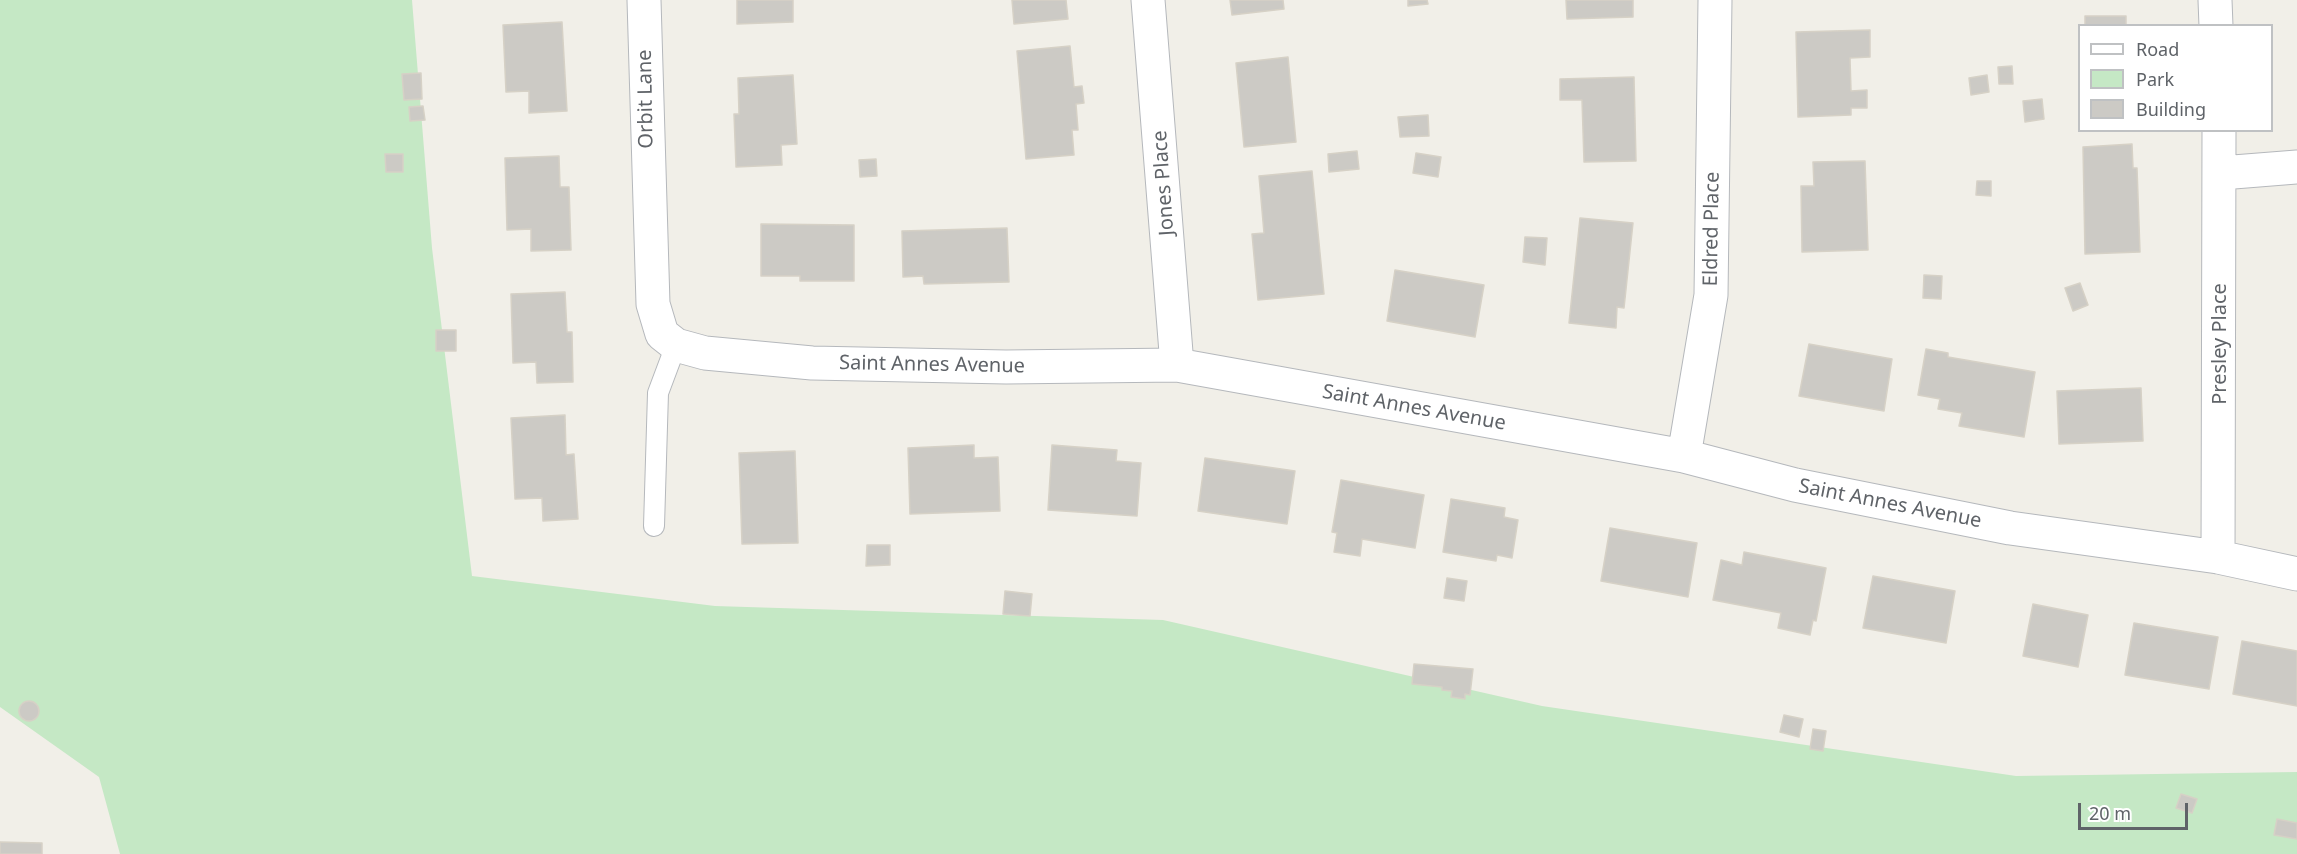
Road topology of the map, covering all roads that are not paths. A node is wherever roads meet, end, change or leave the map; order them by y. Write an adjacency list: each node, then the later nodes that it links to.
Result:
1 (644, 0): 9 (street, Orbit Lane)
2 (1148, 0): 10 (street, Jones Place)
3 (1715, 0): 11 (street, Eldred Place)
4 (2215, 0): 5 (street)
5 (2216, 24)
6 (2219, 132): 8 (street, Presley Place)
7 (2297, 167): 8 (street)
8 (2221, 173): 13 (street, Presley Place)
9 (676, 345): 10 (street, Saint Annes Avenue); 12 (lane)
10 (1177, 365): 11 (street, Saint Annes Avenue)
11 (1684, 456): 13 (street, Saint Annes Avenue)
12 (654, 526)
13 (2218, 557): 14 (street, Saint Annes Avenue)
14 (2297, 574)

